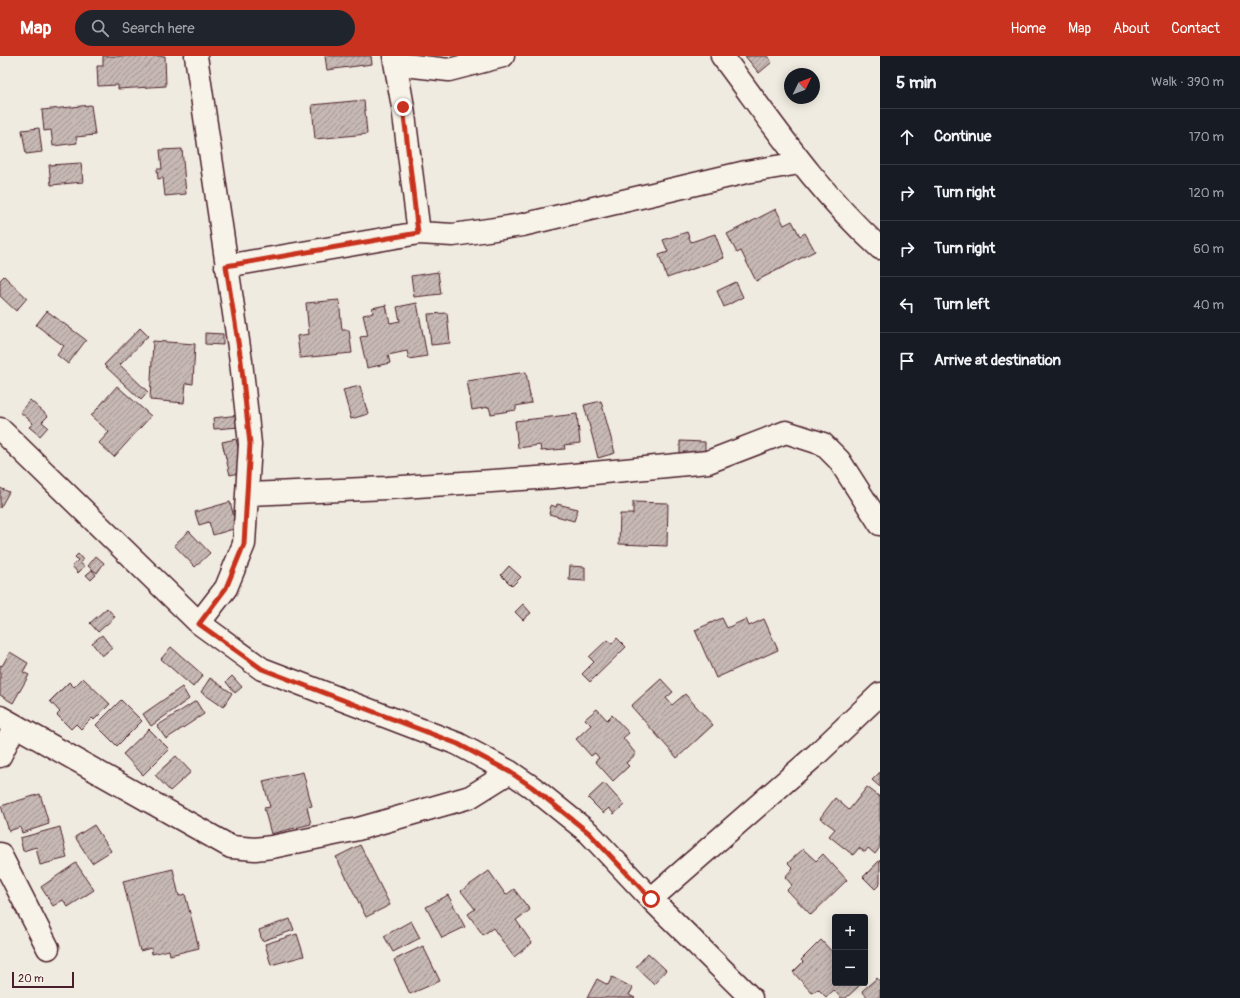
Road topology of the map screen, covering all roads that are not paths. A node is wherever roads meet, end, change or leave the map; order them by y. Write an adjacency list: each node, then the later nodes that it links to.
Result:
1 (196, 56): 8 (street)
2 (503, 56): 4 (street)
3 (722, 56): 5 (street)
4 (395, 60): 6 (street)
5 (800, 164): 6 (street); 7 (street)
6 (418, 233): 8 (street)
7 (880, 248)
8 (226, 266): 10 (street)
9 (0, 429): 12 (street)
10 (246, 494): 11 (street); 12 (street)
11 (880, 524)
12 (199, 624): 16 (street)
13 (880, 694): 18 (street)
14 (8, 722): 15 (street); 16 (street)
15 (0, 756)
16 (510, 772): 18 (street)
17 (0, 854): 19 (street)
18 (651, 899): 20 (street)
19 (48, 948)
20 (751, 998)

